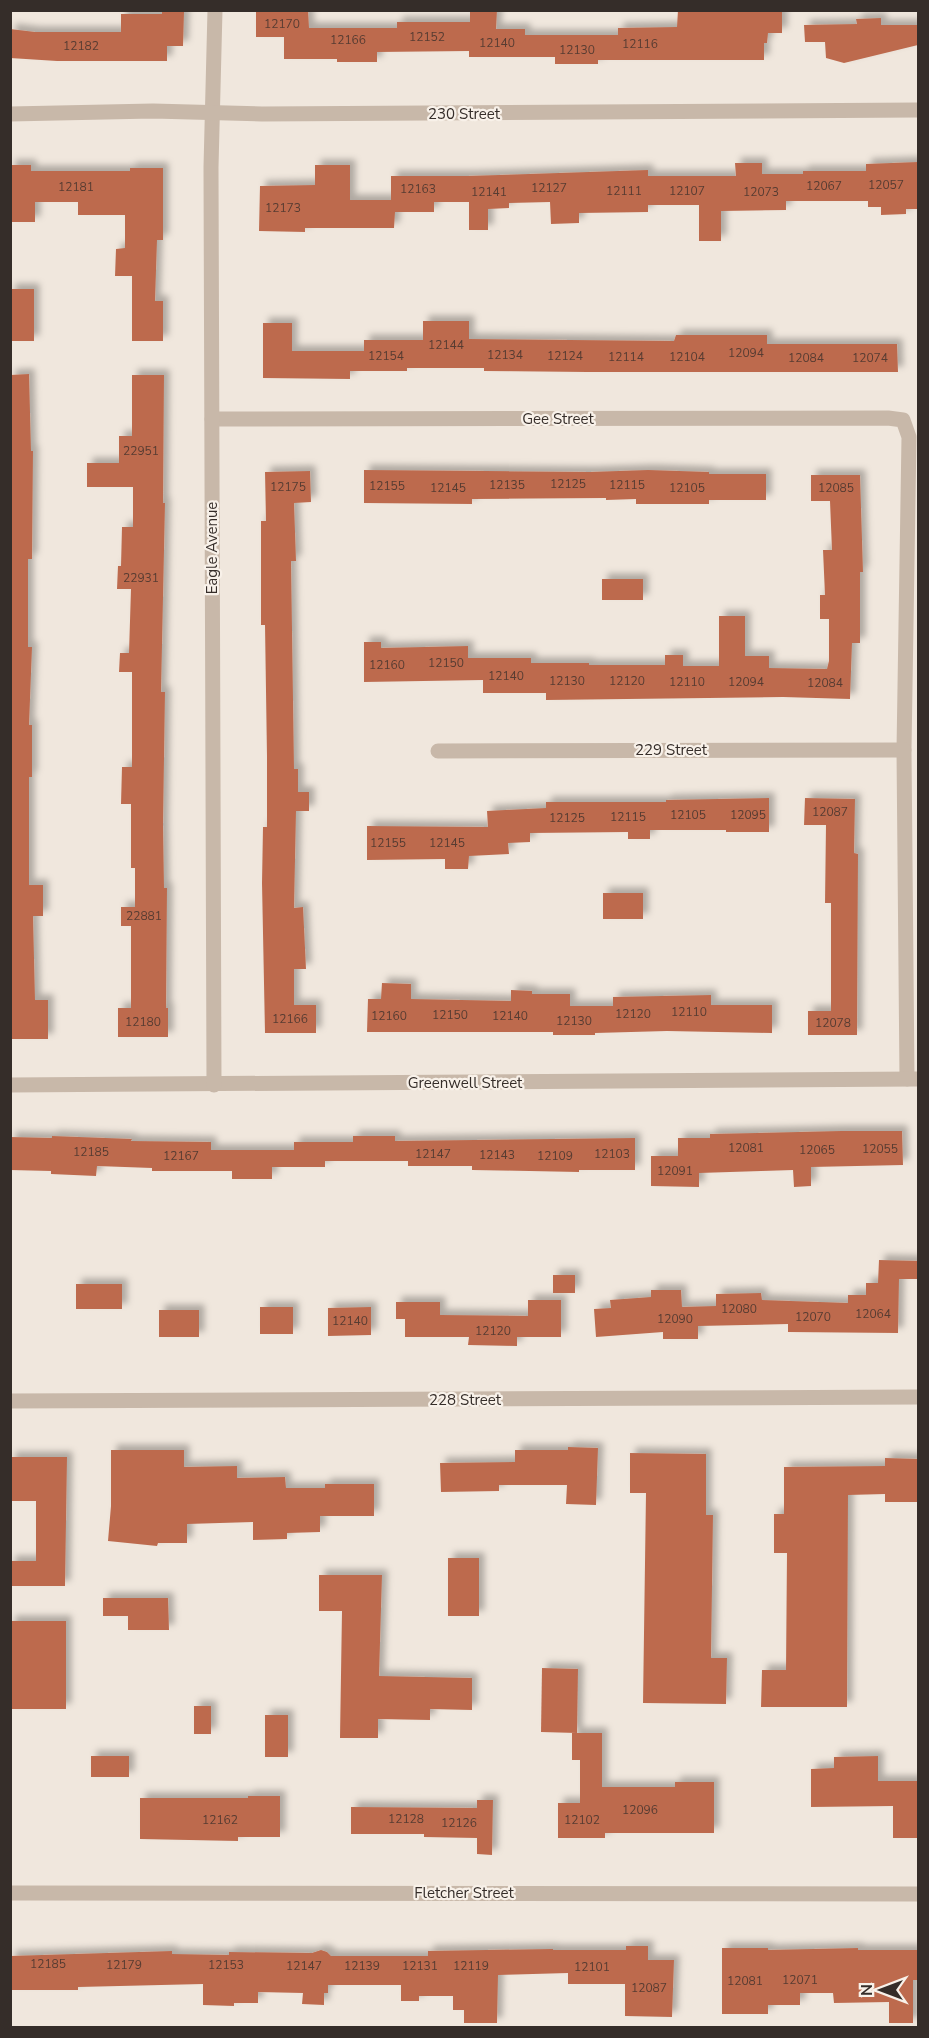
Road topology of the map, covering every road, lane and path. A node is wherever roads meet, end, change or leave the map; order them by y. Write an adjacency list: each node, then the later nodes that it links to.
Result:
1 (215, 10): 3 (street, Eagle Avenue)
2 (918, 110): 3 (street, 230 Street)
3 (212, 112): 4 (street, 230 Street); 5 (street, Eagle Avenue)
4 (10, 114)
5 (212, 419): 6 (street, Gee Street); 10 (street, Eagle Avenue)
6 (904, 750): 7 (street, 229 Street); 8 (street)
7 (438, 751)
8 (913, 1079): 10 (street, Greenwell Street)
9 (10, 1085): 10 (street, Greenwell Street)
10 (214, 1085)
11 (918, 1397): 12 (street, 228 Street)
12 (10, 1401)
13 (10, 1893): 14 (street, Fletcher Street)
14 (918, 1894)

